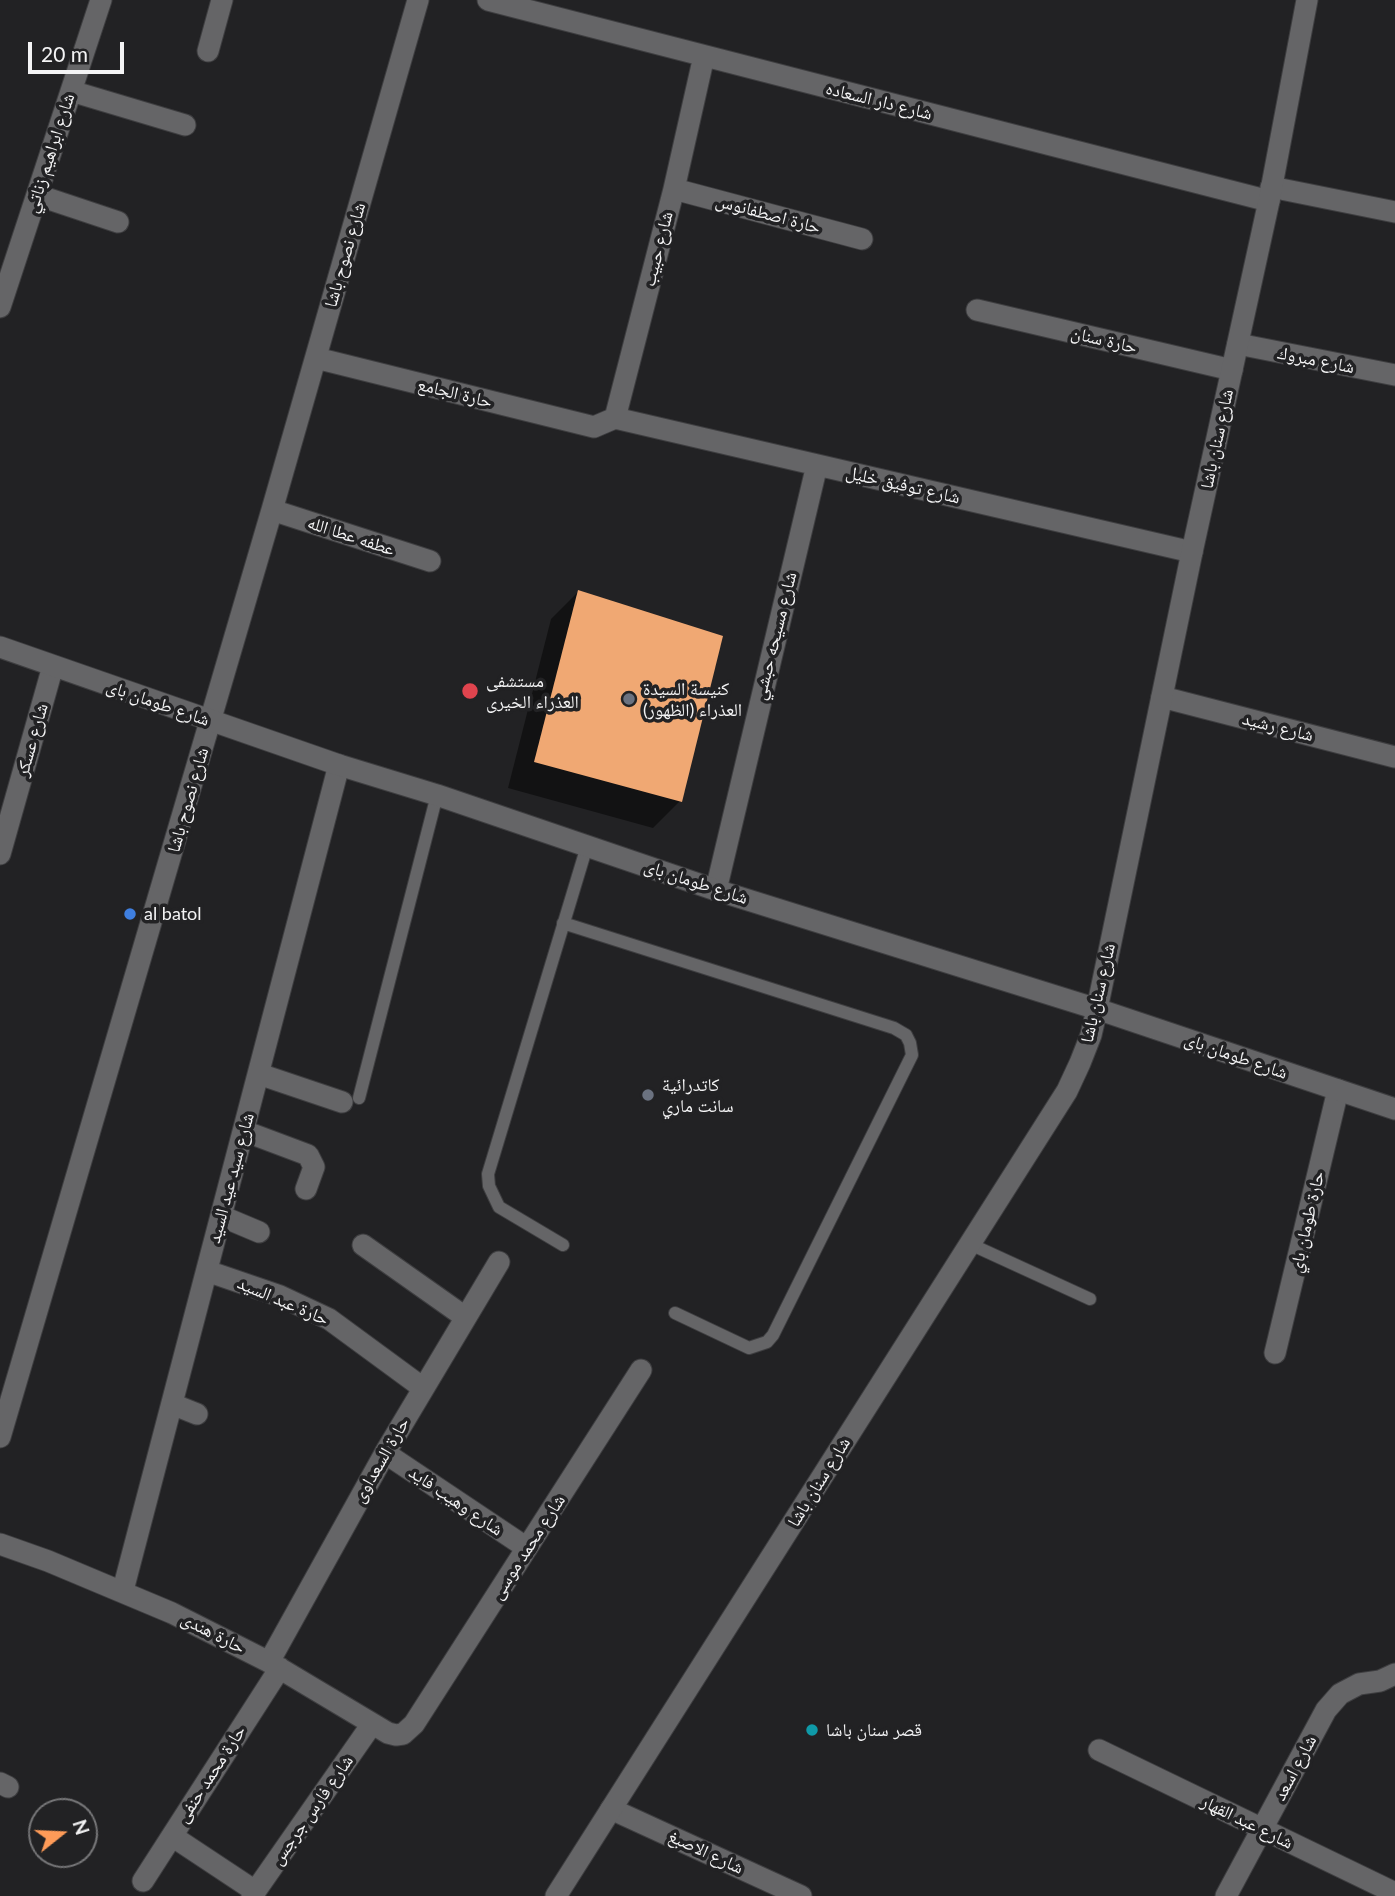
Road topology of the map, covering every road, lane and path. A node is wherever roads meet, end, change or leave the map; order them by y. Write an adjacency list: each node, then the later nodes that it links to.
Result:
1 (101, 0): 8 (street, شارع ابراهيم زناتي)
2 (222, 0): 6 (street)
3 (418, 0): 19 (street, شارع نصوح باشا)
4 (488, 0): 7 (street, شارع دار السعاده)
5 (1307, 0): 11 (street, شارع سنان باشا)
6 (208, 51)
7 (704, 56): 10 (street, شارع حبيب); 11 (street, شارع دار السعاده)
8 (71, 91): 9 (street); 12 (street, شارع ابراهيم زناتي)
9 (185, 125)
10 (674, 189): 15 (street, حارة اصطفانوس); 22 (street, شارع حبيب)
11 (1270, 194): 13 (street, شارع دار السعاده); 18 (street, شارع سنان باشا)
12 (37, 195): 14 (street); 16 (street, شارع ابراهيم زناتي)
13 (1395, 212)
14 (118, 222)
15 (862, 239)
16 (0, 307)
17 (977, 310): 20 (street, حارة سنان)
18 (1238, 344): 20 (street, شارع سنان باشا); 21 (street, شارع مبروك)
19 (316, 358): 22 (street, حارة الجامع); 24 (street, شارع نصوح باشا)
20 (1232, 370): 25 (street, شارع سنان باشا)
21 (1395, 375)
22 (615, 418): 23 (street, شارع توفيق خليل)
23 (817, 465): 25 (street, شارع توفيق خليل); 36 (street, شارع مسيحه حبشي)
24 (272, 510): 26 (street, عطفه عطا الله); 30 (street, شارع نصوح باشا)
25 (1192, 552): 29 (street, شارع سنان باشا)
26 (430, 561)
27 (0, 648): 28 (street, شارع طومان باى)
28 (53, 666): 30 (street, شارع طومان باى); 35 (street, شارع عسكر)
29 (1162, 698): 31 (street, شارع رشيد); 38 (street, شارع سنان باشا)
30 (211, 722): 32 (street, شارع طومان باى); 60 (street, شارع نصوح باشا)
31 (1395, 757)
32 (339, 765): 33 (street, شارع طومان باى); 39 (street, شارع سيد عيد السيد)
33 (437, 795): 34 (street, شارع طومان باى); 41 (lane)
34 (587, 846): 36 (street, شارع طومان باى); 37 (lane)
35 (0, 855)
36 (716, 890): 38 (street, شارع طومان باى)
37 (563, 923): 49 (lane); 53 (lane)
38 (1097, 1009): 40 (street, شارع طومان باى); 47 (street, شارع سنان باشا)
39 (258, 1074): 41 (street); 43 (street, شارع سيد عيد السيد)
40 (1338, 1090): 42 (street, شارع طومان باى); 55 (street, حارة طومان باي)
41 (351, 1100)
42 (1395, 1109)
43 (244, 1131): 44 (street); 45 (street, شارع سيد عيد السيد)
44 (306, 1189)
45 (221, 1216): 46 (street); 51 (street, شارع سيد عيد السيد)
46 (259, 1232)
47 (970, 1244): 52 (lane); 70 (street, شارع سنان باشا)
48 (363, 1245): 54 (street)
49 (563, 1245)
50 (499, 1262): 54 (street, حارة السعداوى)
51 (207, 1271): 57 (street, حارة عبد السيد); 58 (street, شارع سيد عيد السيد)
52 (1090, 1299)
53 (675, 1313)
54 (465, 1317): 57 (street, حارة السعداوى)
55 (1275, 1353)
56 (641, 1370): 63 (street, شارع محمد موسى)
57 (423, 1388): 61 (street, حارة السعداوى)
58 (172, 1405): 59 (street); 64 (street, شارع سيد عيد السيد)
59 (197, 1414)
60 (0, 1437)
61 (385, 1453): 63 (street, شارع وهيب فايد); 65 (street, حارة السعداوى)
62 (0, 1544): 64 (street, حارة هندى)
63 (527, 1548): 68 (street, شارع محمد موسى)
64 (123, 1590): 65 (street, حارة هندى)
65 (274, 1665): 67 (street, حارة هندى); 72 (street, حارة محمد حنفى)
66 (1395, 1674): 71 (street, شارع اسعد)
67 (372, 1724): 68 (street, حارة هندى); 74 (street, شارع فارس جرجس)
68 (414, 1724)
69 (1099, 1751): 71 (street, شارع عبد القهار)
70 (611, 1809): 76 (street, شارع سنان باشا); 77 (street, شارع الاصبغ)
71 (1262, 1829): 75 (street, شارع عبد القهار); 78 (street, شارع اسعد)
72 (172, 1836): 73 (street, حارة محمد حنفى); 74 (street)
73 (143, 1881)
74 (254, 1894)
75 (1395, 1894)
76 (556, 1896)
77 (801, 1896)
78 (1226, 1896)

